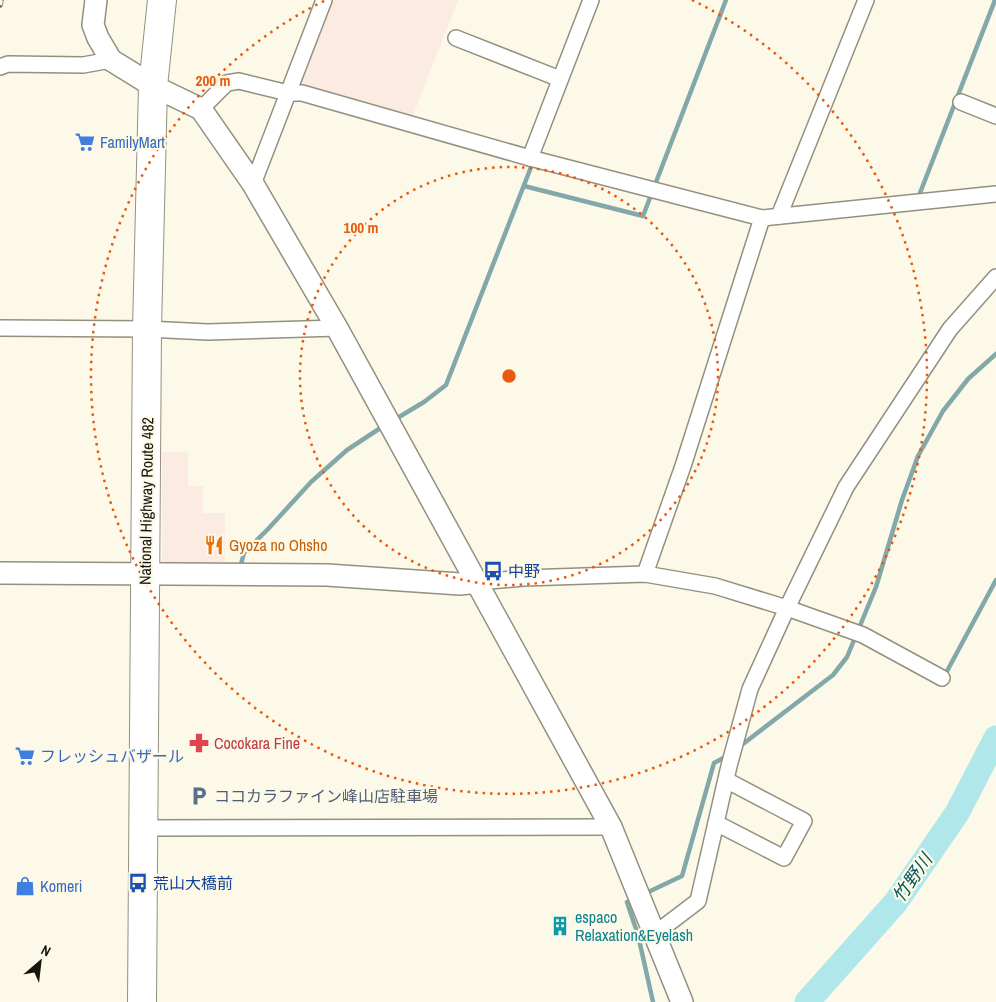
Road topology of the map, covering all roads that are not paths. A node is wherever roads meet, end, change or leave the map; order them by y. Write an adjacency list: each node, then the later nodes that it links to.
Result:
1 (96, 0): 7 (street)
2 (162, 0): 10 (highway, National Highway Route 482)
3 (324, 0): 11 (street)
4 (591, 0): 9 (street)
5 (866, 0): 18 (street)
6 (456, 38): 9 (street)
7 (111, 60): 8 (street); 10 (street)
8 (0, 67)
9 (560, 79): 15 (street)
10 (153, 86): 13 (street); 23 (highway, National Highway Route 482)
11 (288, 93): 13 (street); 15 (street); 16 (street)
12 (960, 102): 14 (street)
13 (201, 109): 16 (street)
14 (996, 116)
15 (530, 158): 19 (street)
16 (253, 184): 22 (street)
17 (996, 194): 18 (street)
18 (779, 216): 19 (street)
19 (762, 218): 26 (street)
20 (996, 277): 28 (street)
21 (0, 328): 23 (street)
22 (337, 328): 23 (street); 27 (street)
23 (147, 329): 25 (highway, National Highway Route 482)
24 (0, 573): 25 (street)
25 (145, 574): 27 (street); 33 (highway, National Highway Route 482)
26 (645, 574): 27 (street); 28 (street)
27 (477, 582): 32 (street)
28 (787, 608): 29 (street); 30 (street)
29 (942, 678)
30 (726, 780): 31 (street); 31 (street)
31 (716, 823): 34 (street)
32 (611, 826): 33 (street); 34 (street)
33 (142, 828): 35 (highway, National Highway Route 482)
34 (656, 933): 36 (street)
35 (142, 1002)
36 (682, 1002)

